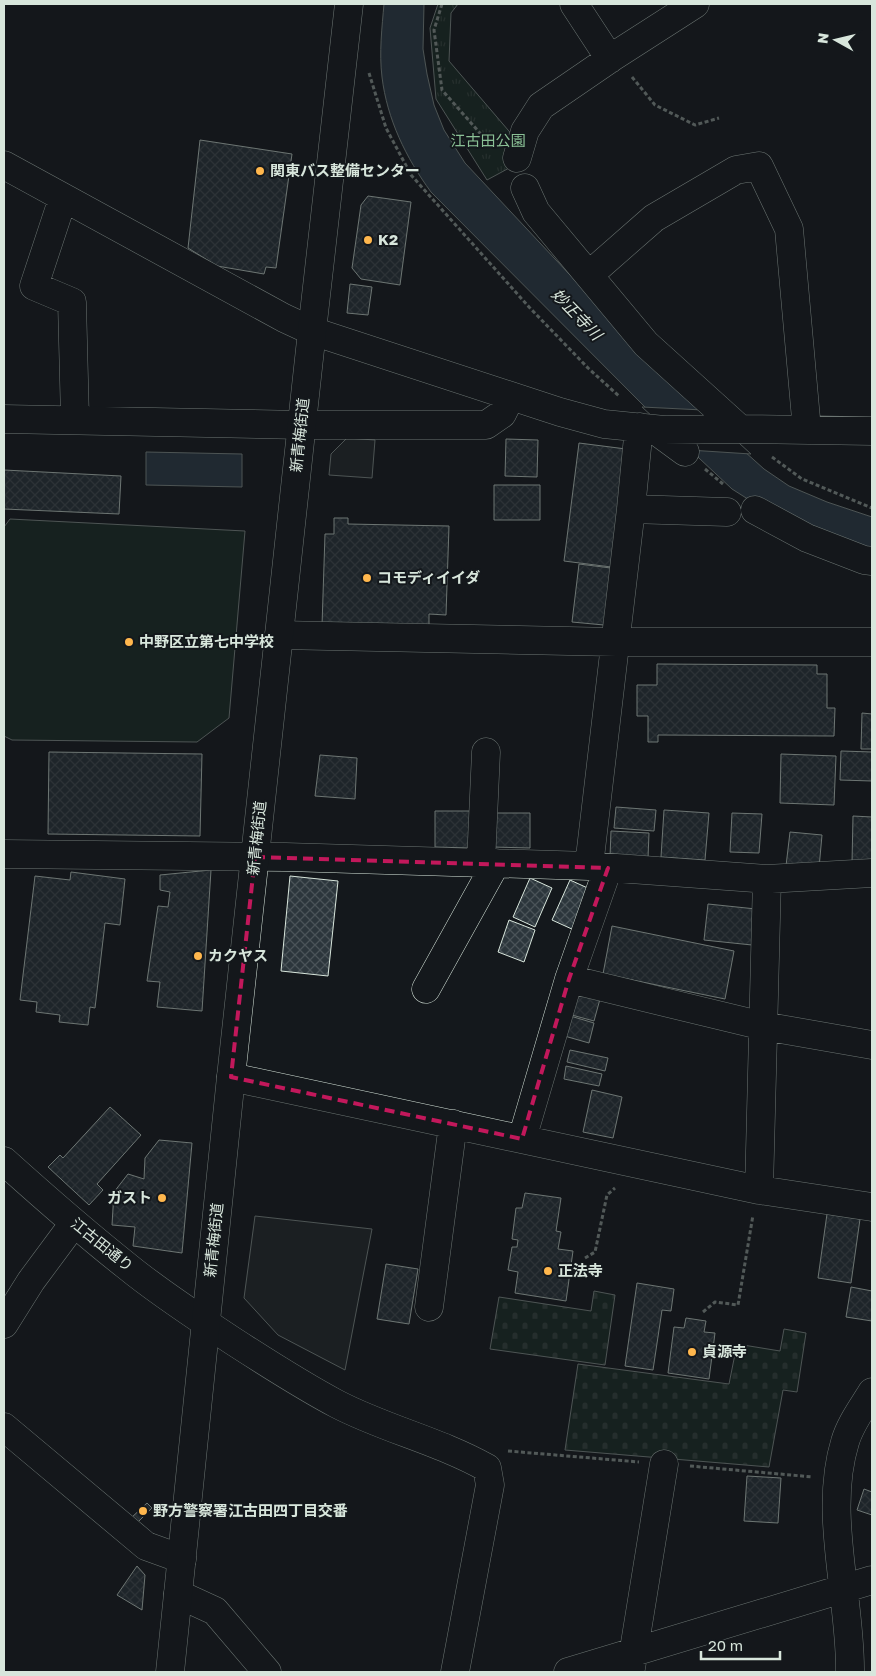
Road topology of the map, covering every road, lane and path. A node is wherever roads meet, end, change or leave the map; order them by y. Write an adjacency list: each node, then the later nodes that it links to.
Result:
1 (349, 4): 5 (street, 新青梅街道)
2 (442, 4): 8 (path)
3 (574, 4): 6 (street)
4 (695, 4): 6 (street)
5 (345, 38): 13 (street, 新青梅街道); 15 (path)
6 (612, 57): 7 (path); 8 (street)
7 (719, 118)
8 (517, 158)
9 (4, 165): 11 (street)
10 (525, 188): 12 (street)
11 (63, 198): 13 (street); 17 (street)
12 (589, 275): 20 (street); 21 (street)
13 (312, 331): 14 (street); 18 (street, 新青梅街道)
14 (511, 396): 18 (street); 19 (street)
15 (622, 399)
16 (4, 419): 17 (street)
17 (75, 419): 18 (street)
18 (302, 425): 29 (street, 新青梅街道)
19 (653, 429): 20 (street); 23 (street); 25 (street)
20 (730, 429): 21 (street); 24 (path)
21 (807, 430): 22 (street)
22 (872, 431)
23 (684, 452): 26 (path)
24 (872, 508)
25 (631, 509): 27 (street); 30 (street)
26 (755, 510): 28 (street)
27 (727, 512)
28 (872, 561)
29 (279, 635): 30 (street); 34 (street, 新青梅街道)
30 (616, 642): 31 (street); 36 (street)
31 (872, 642)
32 (486, 752): 35 (street)
33 (4, 854): 34 (street)
34 (255, 857): 35 (street); 43 (street, 新青梅街道)
35 (488, 863): 36 (street); 40 (street)
36 (599, 867): 38 (street); 39 (street)
37 (872, 873): 38 (street)
38 (768, 879): 41 (street)
39 (569, 979): 41 (street); 45 (street)
40 (426, 989)
41 (763, 1026): 42 (street); 48 (street)
42 (872, 1045)
43 (231, 1077): 44 (street); 54 (street, 新青梅街道)
44 (453, 1124): 45 (street); 52 (street)
45 (522, 1139): 47 (street)
46 (4, 1161): 50 (street, 江古田通り)
47 (630, 1163): 48 (street); 51 (path)
48 (756, 1201): 49 (street); 53 (path)
49 (872, 1207)
50 (74, 1223): 54 (street, 江古田通り); 55 (street)
51 (585, 1258)
52 (428, 1307)
53 (703, 1312)
54 (205, 1323): 59 (street, 新青梅街道); 66 (street, 江古田通り)
55 (4, 1324)
56 (872, 1392): 61 (street)
57 (4, 1427): 59 (street)
58 (664, 1464): 63 (street)
59 (182, 1559): 62 (street, 新青梅街道)
60 (872, 1580): 61 (street)
61 (842, 1589): 63 (street); 68 (street)
62 (178, 1594): 64 (street, 新青梅街道); 65 (street)
63 (631, 1662): 67 (street)
64 (170, 1672)
65 (267, 1672)
66 (456, 1672)
67 (568, 1672)
68 (850, 1672)

